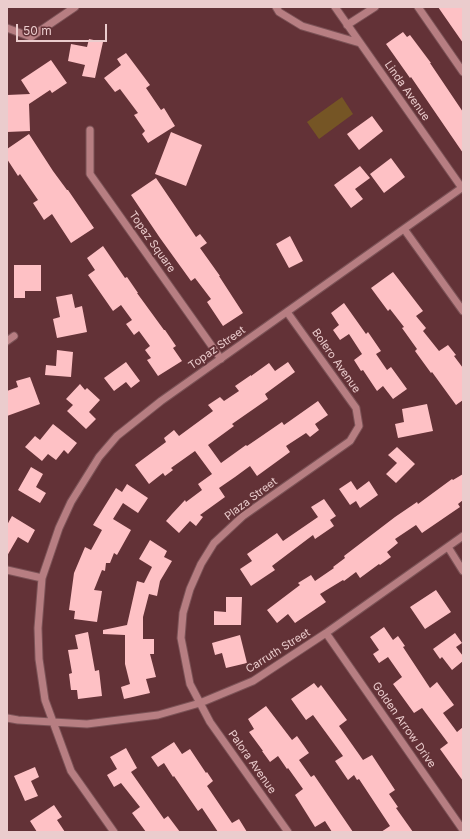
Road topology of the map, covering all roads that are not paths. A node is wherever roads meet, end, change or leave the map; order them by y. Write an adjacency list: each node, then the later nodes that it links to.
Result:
1 (75, 7): 7 (street)
2 (276, 7): 8 (street)
3 (335, 7): 6 (street, Linda Avenue)
4 (375, 7): 6 (street)
5 (418, 7): 9 (street)
6 (347, 25): 8 (street, Linda Avenue)
7 (7, 28)
8 (360, 43): 11 (street, Linda Avenue)
9 (463, 72)
10 (90, 130): 17 (street, Topaz Square)
11 (462, 188): 12 (street, Topaz Street)
12 (404, 229): 13 (street); 14 (street, Topaz Street)
13 (463, 311)
14 (287, 312): 17 (street, Topaz Street); 18 (street, Bolero Avenue)
15 (14, 336): 16 (street)
16 (7, 341)
17 (221, 359): 23 (street, Topaz Street)
18 (359, 426): 25 (street, Plaza Street)
19 (463, 536): 20 (street, Carruth Street)
20 (448, 547): 22 (street); 24 (street, Carruth Street)
21 (7, 570): 23 (street)
22 (463, 571)
23 (42, 578): 27 (street, Topaz Street)
24 (326, 634): 25 (street, Carruth Street); 28 (street, Golden Arrow Drive)
25 (200, 703): 27 (street, Carruth Street); 31 (street, Palora Avenue)
26 (7, 718): 27 (street, Carruth Street)
27 (53, 722): 30 (street, Topaz Street)
28 (460, 820): 29 (street, Golden Arrow Drive)
29 (463, 830)
30 (114, 832)
31 (288, 832)

